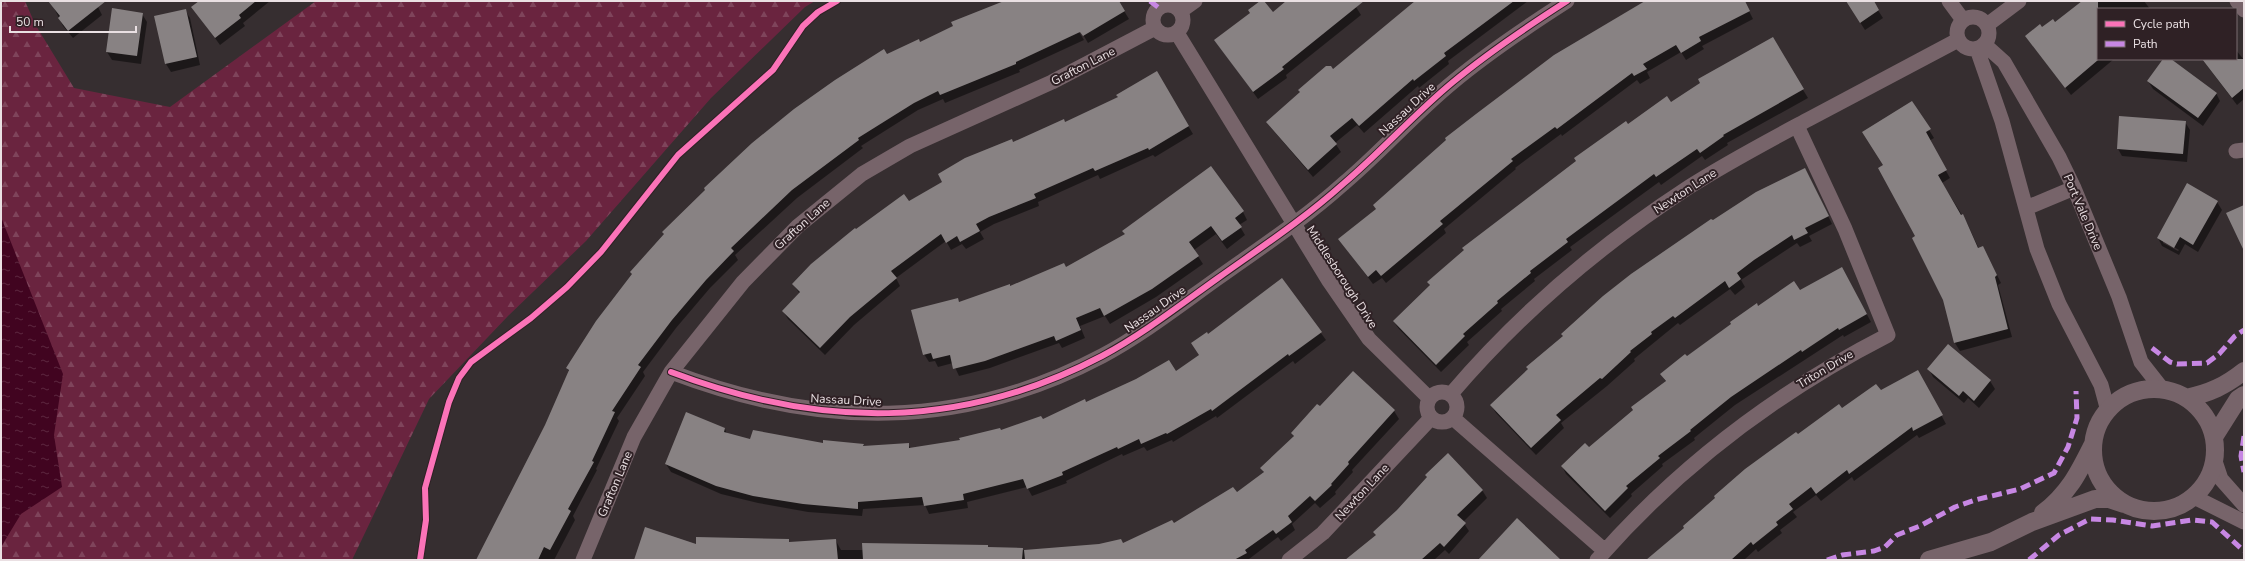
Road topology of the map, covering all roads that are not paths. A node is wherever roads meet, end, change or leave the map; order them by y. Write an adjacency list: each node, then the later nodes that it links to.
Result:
1 (1194, 1): 7 (street)
2 (1567, 1): 17 (street, Nassau Drive)
3 (1949, 1): 8 (street)
4 (2019, 1): 9 (street)
5 (2237, 1): 6 (street)
6 (2244, 10)
7 (1181, 11): 10 (street); 11 (street)
8 (1963, 20): 9 (street); 12 (street)
9 (1987, 25): 13 (street)
10 (1155, 28): 11 (street); 19 (street, Grafton Lane)
11 (1177, 33): 17 (street, Middlesborough Drive)
12 (1958, 40): 13 (street); 14 (street, Newton Lane)
13 (1981, 46): 15 (street, Port Vale Drive); 16 (street)
14 (1797, 126): 21 (street, Newton Lane); 36 (street, Triton Drive)
15 (2074, 188): 16 (street); 20 (street, Port Vale Drive)
16 (2026, 208): 25 (street)
17 (1294, 224): 19 (street, Nassau Drive); 23 (street, Middlesborough Drive)
18 (2244, 371): 24 (street)
19 (671, 372): 37 (street, Grafton Lane)
20 (2163, 390): 24 (street); 25 (street)
21 (1451, 394): 23 (street); 27 (street)
22 (2244, 395): 28 (street)
23 (1429, 398): 26 (street)
24 (2186, 398): 28 (street)
25 (2108, 411): 29 (street)
26 (1431, 418): 27 (street); 38 (street, Newton Lane)
27 (1453, 418): 36 (street)
28 (2214, 437): 30 (street)
29 (2094, 443): 33 (street); 34 (street)
30 (2214, 461): 31 (street); 32 (street)
31 (2194, 497): 33 (street); 35 (street)
32 (2244, 505)
33 (2129, 506): 34 (street)
34 (2032, 522): 39 (street)
35 (2244, 522)
36 (1601, 556)
37 (583, 560)
38 (1289, 560)
39 (1929, 560)

